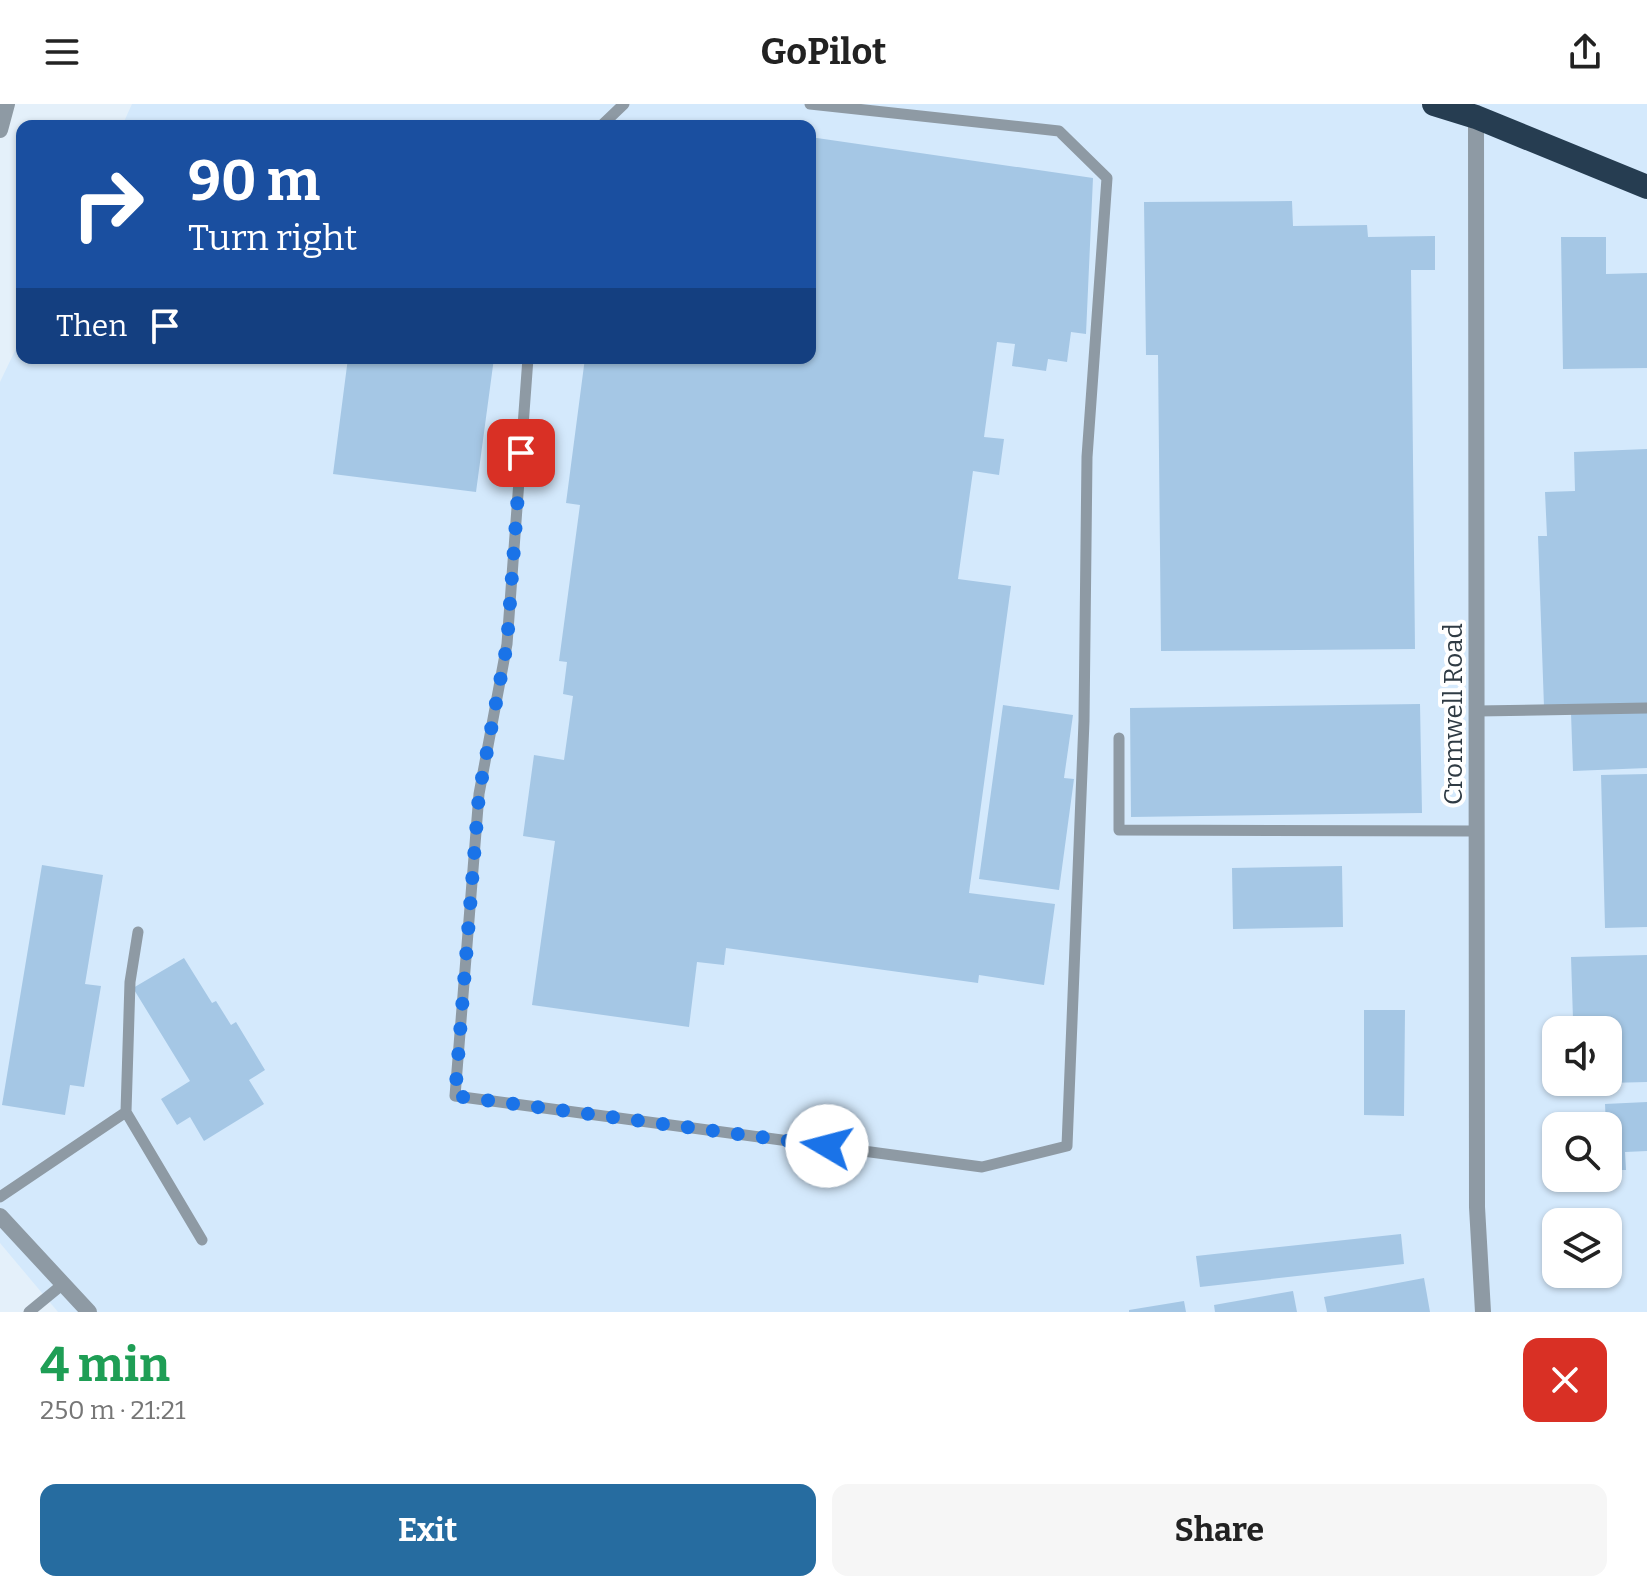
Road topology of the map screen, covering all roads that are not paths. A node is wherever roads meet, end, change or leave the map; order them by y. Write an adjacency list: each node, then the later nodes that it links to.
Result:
1 (7, 104): 7 (street)
2 (624, 104): 6 (lane)
3 (810, 104): 9 (lane)
4 (1434, 104): 5 (highway)
5 (1476, 117): 8 (highway); 11 (street, Cromwell Road)
6 (607, 120)
7 (0, 130)
8 (1647, 187)
9 (528, 364)
10 (1647, 708): 11 (lane)
11 (1477, 711): 13 (street, Cromwell Road)
12 (1119, 738): 13 (lane)
13 (1477, 831): 22 (street, Cromwell Road)
14 (138, 932): 15 (lane)
15 (126, 1112): 16 (lane); 18 (lane)
16 (0, 1197)
17 (0, 1216): 19 (street)
18 (202, 1240)
19 (63, 1284): 20 (lane); 21 (street)
20 (29, 1312)
21 (89, 1312)
22 (1483, 1312)

